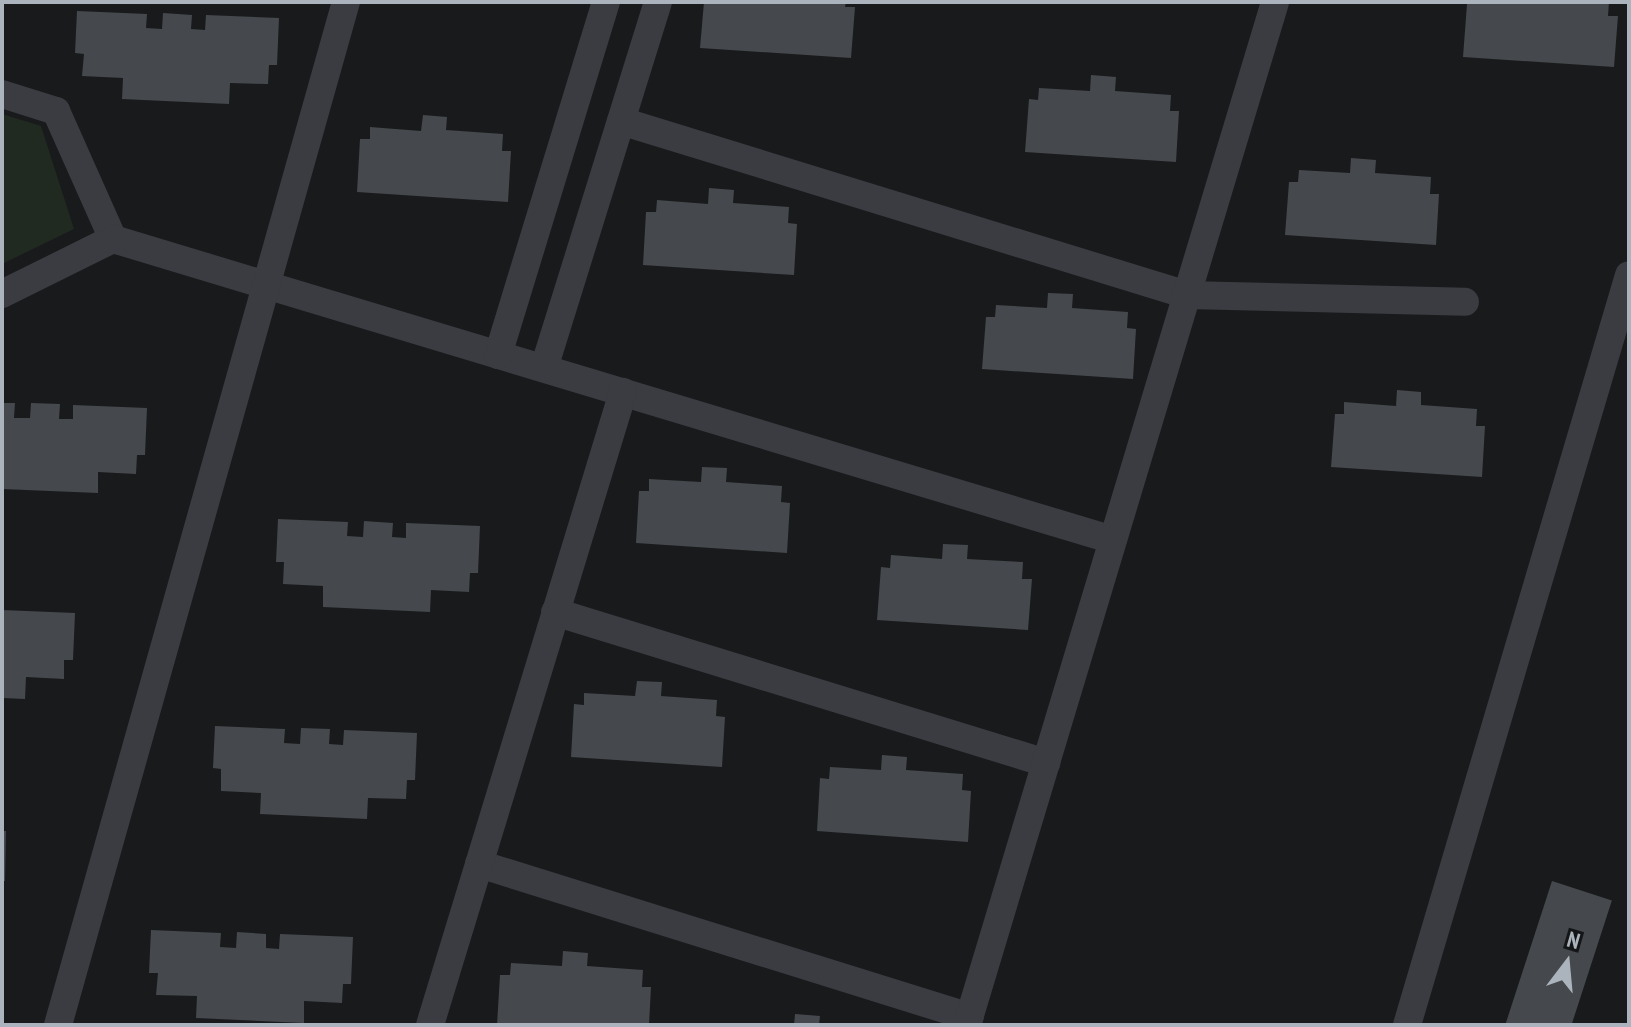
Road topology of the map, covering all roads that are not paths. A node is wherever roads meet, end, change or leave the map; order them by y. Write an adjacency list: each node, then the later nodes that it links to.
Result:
1 (346, 2): 9 (street)
2 (606, 2): 13 (street)
3 (658, 2): 6 (street)
4 (1275, 2): 11 (street)
5 (2, 94): 7 (street)
6 (621, 121): 11 (street); 14 (street)
7 (113, 239): 9 (street); 10 (street)
8 (1629, 275): 23 (street)
9 (267, 285): 13 (street); 21 (street)
10 (2, 294)
11 (1187, 295): 12 (street); 16 (street)
12 (1465, 302)
13 (498, 355): 14 (street)
14 (544, 368): 15 (street)
15 (623, 392): 16 (street); 17 (street)
16 (1113, 540): 18 (street)
17 (555, 612): 18 (street); 19 (street)
18 (1046, 763): 20 (street)
19 (479, 864): 20 (street); 22 (street)
20 (968, 1021)
21 (58, 1025)
22 (430, 1025)
23 (1407, 1025)

